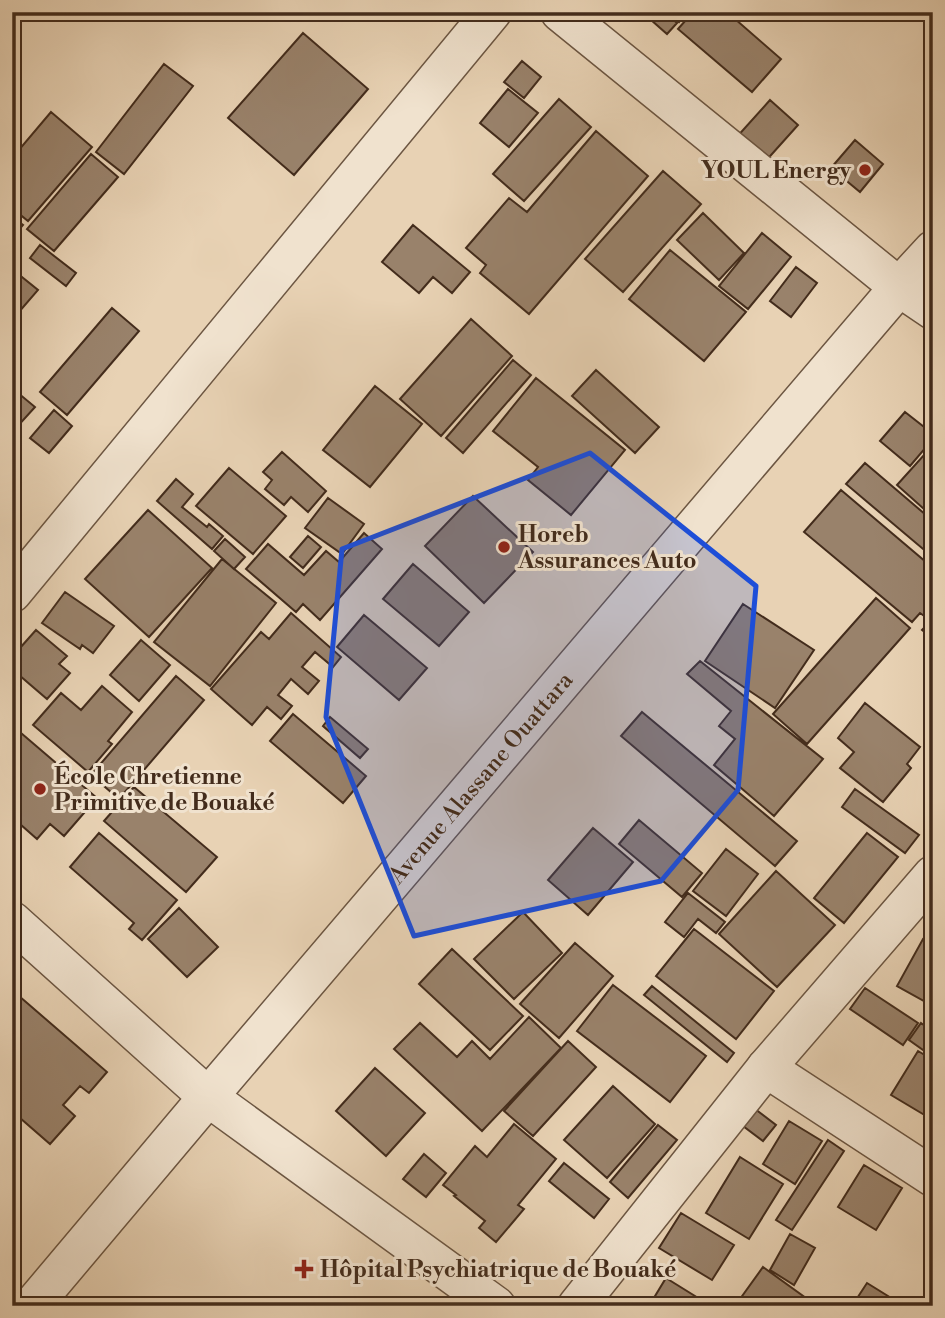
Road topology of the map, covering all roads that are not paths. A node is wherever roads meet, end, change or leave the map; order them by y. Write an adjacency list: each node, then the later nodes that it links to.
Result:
1 (492, 12): 6 (street)
2 (560, 12): 4 (street)
3 (933, 250): 4 (street, Avenue Alassane Ouattara)
4 (900, 287): 5 (street); 10 (street, Avenue Alassane Ouattara)
5 (933, 310)
6 (12, 593)
7 (933, 875): 9 (street)
8 (12, 921): 10 (street)
9 (766, 1068): 11 (street); 14 (street)
10 (208, 1097): 12 (street, Avenue Alassane Ouattara); 13 (street)
11 (933, 1177)
12 (32, 1306)
13 (496, 1306)
14 (577, 1306)

